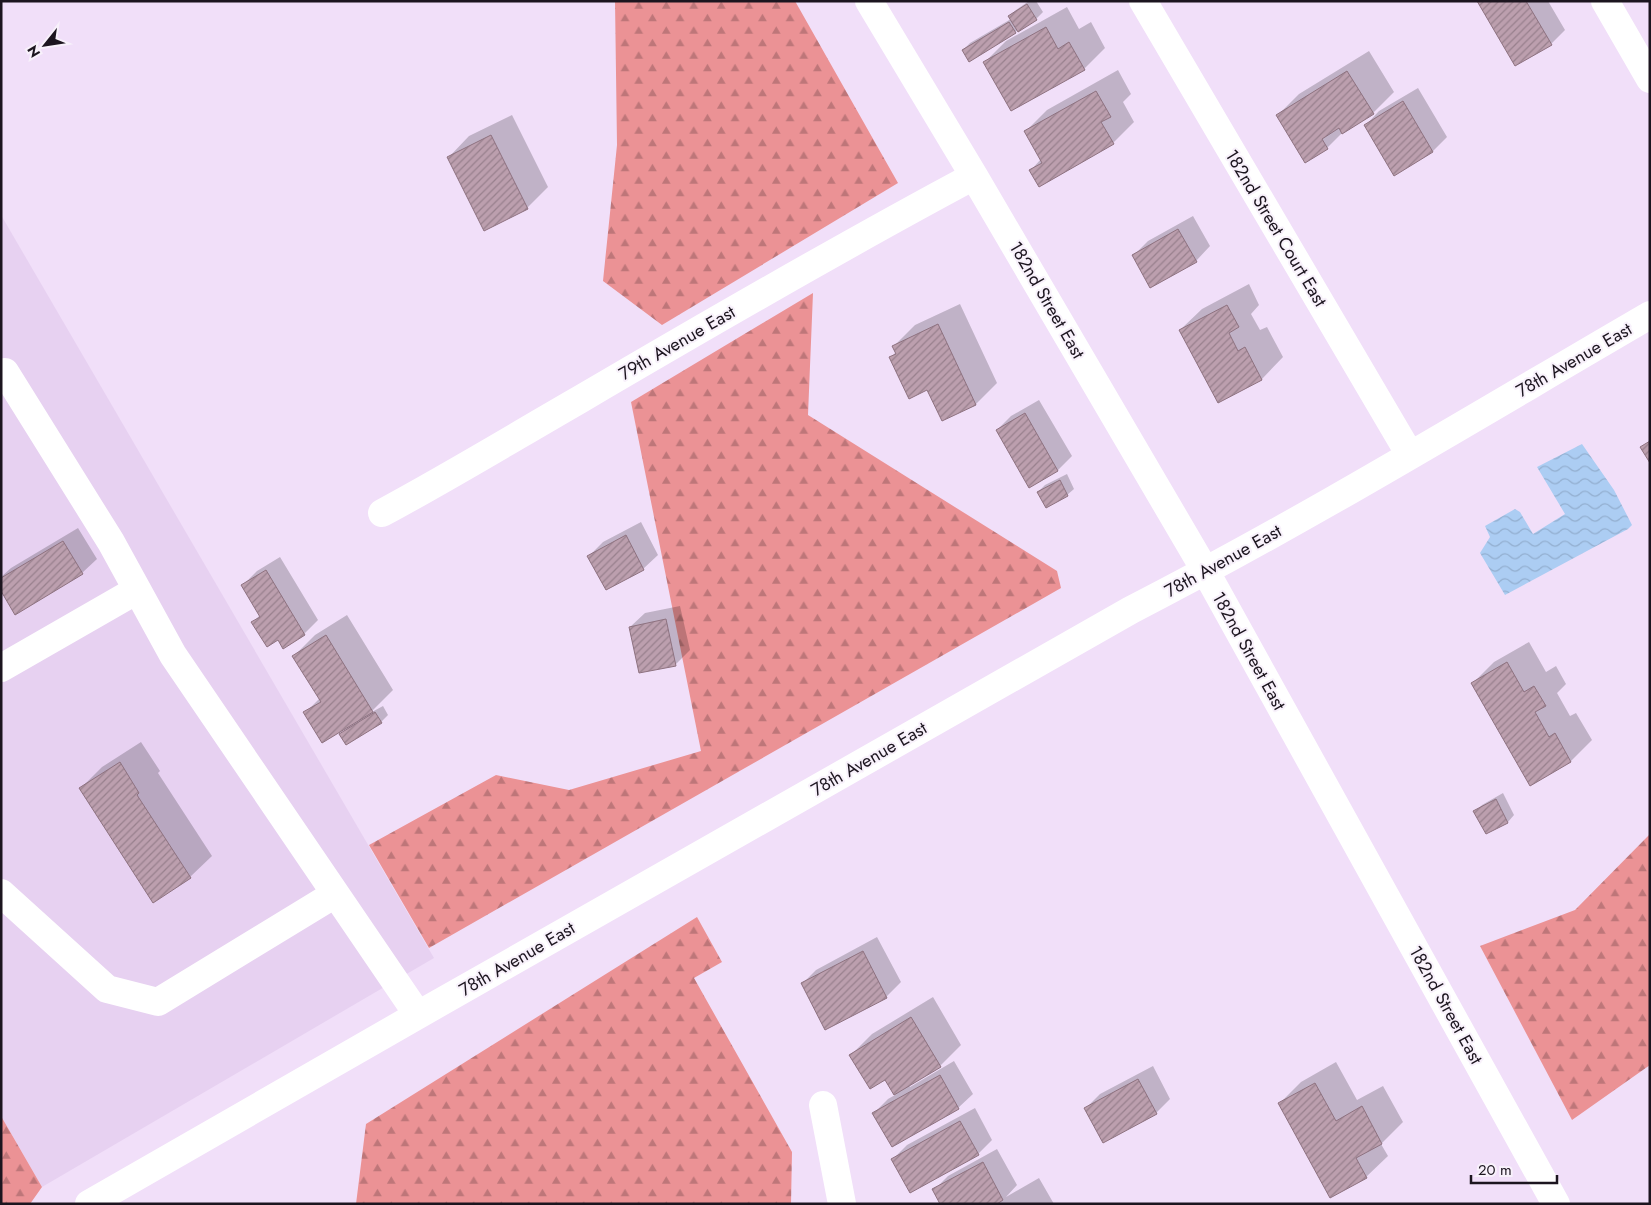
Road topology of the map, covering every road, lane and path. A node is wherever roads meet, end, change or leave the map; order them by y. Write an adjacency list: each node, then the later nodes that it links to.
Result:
1 (869, 1): 5 (street, 182nd Street East)
2 (1142, 1): 8 (street, 182nd Street Court East)
3 (1605, 1): 4 (street)
4 (1650, 79)
5 (974, 176): 9 (street, 79th Avenue East); 10 (street, 182nd Street East)
6 (1650, 315): 8 (street, 78th Avenue East)
7 (1, 374): 11 (street)
8 (1410, 455): 10 (street, 78th Avenue East)
9 (382, 513)
10 (1206, 572): 15 (street, 78th Avenue East); 19 (street, 182nd Street East)
11 (137, 590): 12 (street); 14 (street)
12 (1, 668)
13 (1, 893): 14 (street)
14 (335, 894): 15 (street)
15 (418, 1015): 17 (street, 78th Avenue East)
16 (823, 1105): 18 (street)
17 (89, 1204)
18 (842, 1204)
19 (1556, 1204)

